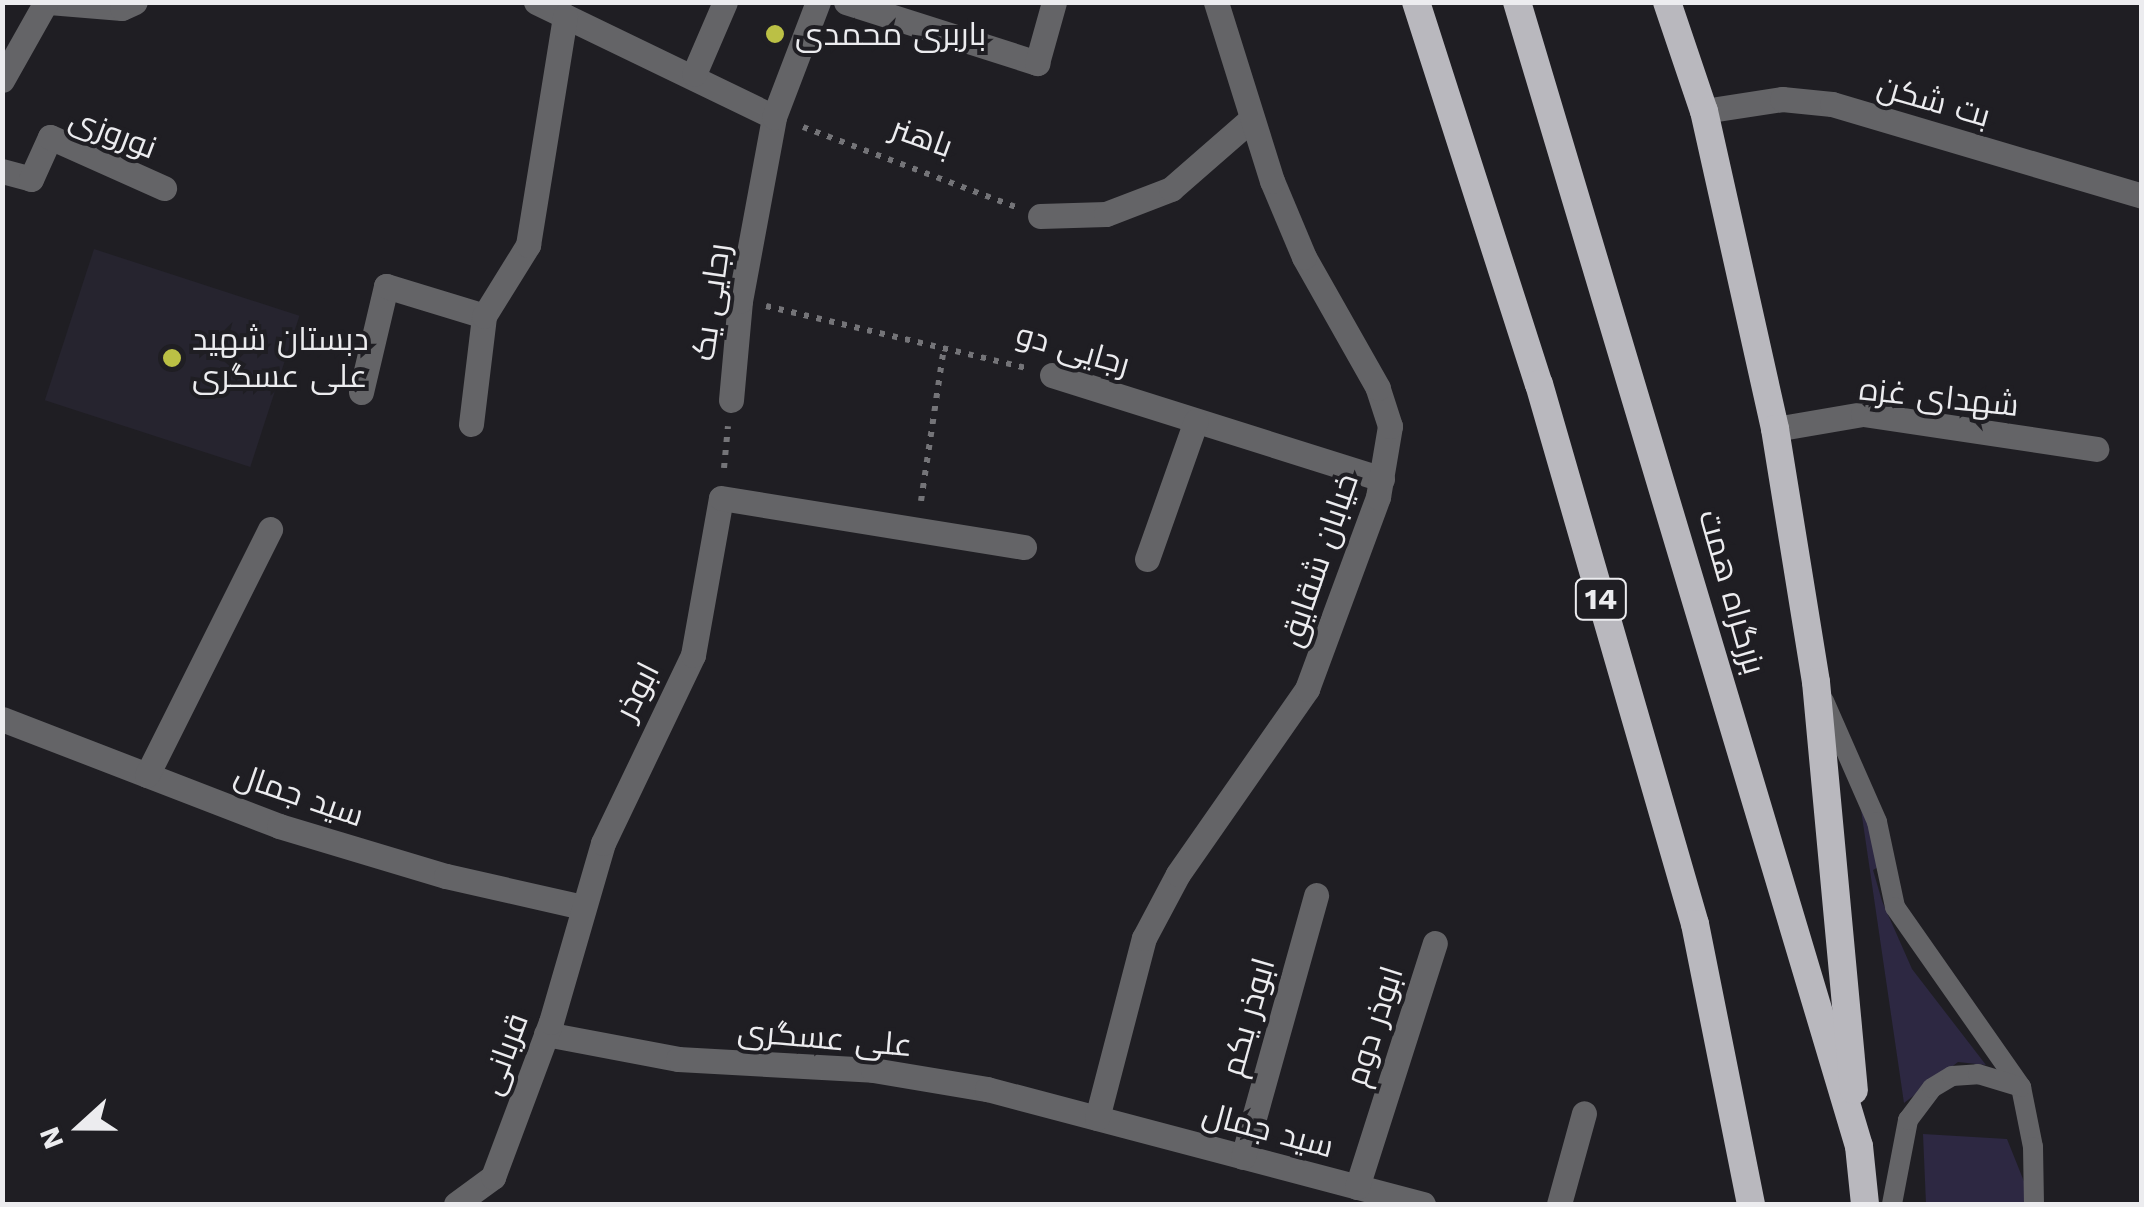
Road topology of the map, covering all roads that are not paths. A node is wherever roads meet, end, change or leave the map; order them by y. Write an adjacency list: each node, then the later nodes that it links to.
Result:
1 (47, 2): 2 (street); 14 (street)
2 (135, 2)
3 (536, 2): 12 (street)
4 (724, 2): 13 (street)
5 (818, 2): 16 (street, رجایی یک)
6 (846, 2): 7 (street)
7 (1054, 2)
8 (1216, 2): 17 (street, خیابان شقایق)
9 (1416, 2): 50 (highway, 14)
10 (1517, 2): 44 (highway, بزرگراه همت)
11 (1667, 2): 15 (highway)
12 (565, 16): 13 (street); 22 (street)
13 (694, 74): 16 (street)
14 (2, 80)
15 (1704, 111): 20 (street, بت شکن); 28 (highway)
16 (774, 116): 25 (street, رجایی یک)
17 (1250, 120): 21 (street); 30 (street, خیابان شقایق)
18 (2, 172): 19 (street, نوروزی)
19 (164, 188)
20 (2142, 196)
21 (1040, 216)
22 (484, 316): 24 (street); 27 (street)
23 (1052, 375): 26 (street, رجایی دو)
24 (361, 392)
25 (731, 400)
26 (1196, 420): 30 (street, رجایی دو); 33 (street)
27 (470, 424)
28 (1775, 429): 29 (street, شهدای غزه); 34 (highway)
29 (2096, 450)
30 (1382, 479): 43 (street, خیابان شقایق)
31 (270, 528): 36 (street)
32 (1024, 547): 38 (street, ابوذر)
33 (1147, 559)
34 (1816, 682): 41 (lane); 44 (highway)
35 (2, 719): 36 (street, سید جمال)
36 (147, 774): 38 (street, سید جمال)
37 (1316, 895): 45 (street, ابوذر یکم)
38 (584, 907): 40 (street, قربانی)
39 (1435, 942): 46 (street, ابوذر دوم)
40 (546, 1034): 43 (street, علی عسگری); 47 (street, قربانی)
41 (2021, 1087): 52 (lane); 53 (lane)
42 (1584, 1113): 49 (street)
43 (1096, 1118): 45 (street, سید جمال)
44 (1859, 1146): 51 (highway, بزرگراه همت)
45 (1243, 1157): 46 (street, سید جمال)
46 (1356, 1187): 48 (street, سید جمال)
47 (456, 1204)
48 (1423, 1204)
49 (1559, 1204)
50 (1751, 1204)
51 (1865, 1204)
52 (1892, 1204)
53 (2034, 1204)

